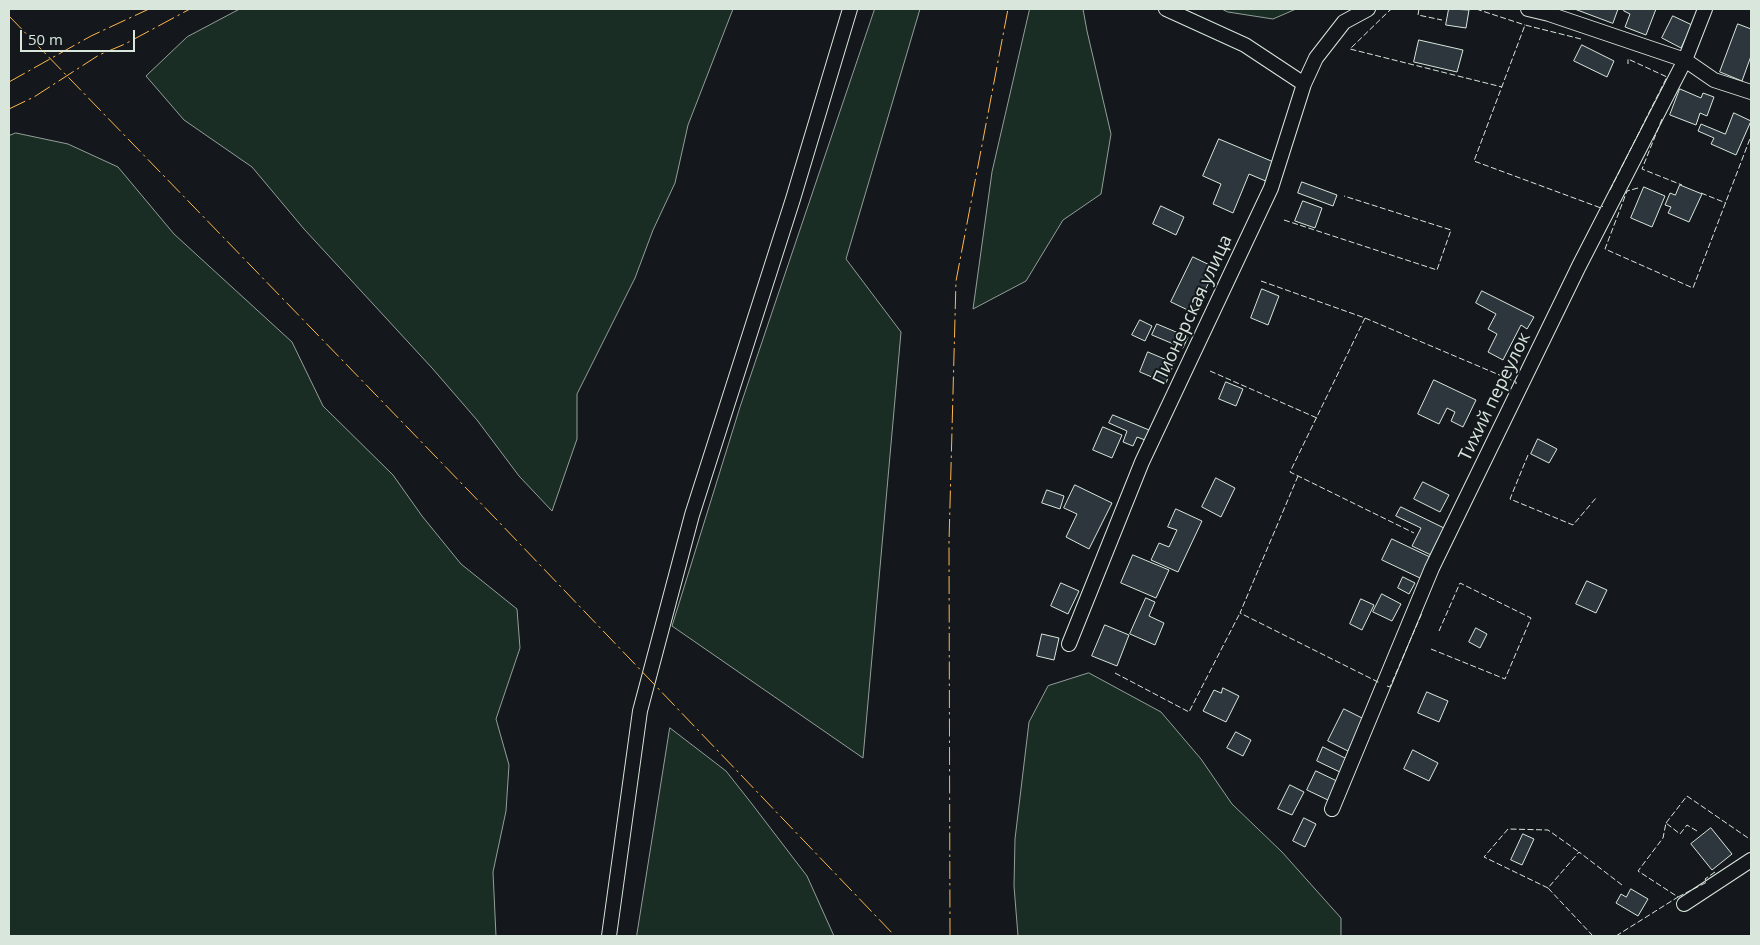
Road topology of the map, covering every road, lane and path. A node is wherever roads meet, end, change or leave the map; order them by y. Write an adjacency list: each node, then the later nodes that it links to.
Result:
1 (850, 9): 13 (street)
2 (1166, 9): 7 (street)
3 (1368, 9): 7 (street, Пионерская улица)
4 (1528, 9): 6 (street)
5 (1705, 9): 6 (street, Тихий переулок)
6 (1685, 60): 8 (street); 10 (street, Тихий переулок)
7 (1304, 84): 9 (street, Пионерская улица)
8 (1751, 92)
9 (1069, 644)
10 (1332, 809)
11 (1751, 860): 12 (street)
12 (1684, 904)
13 (609, 936)

